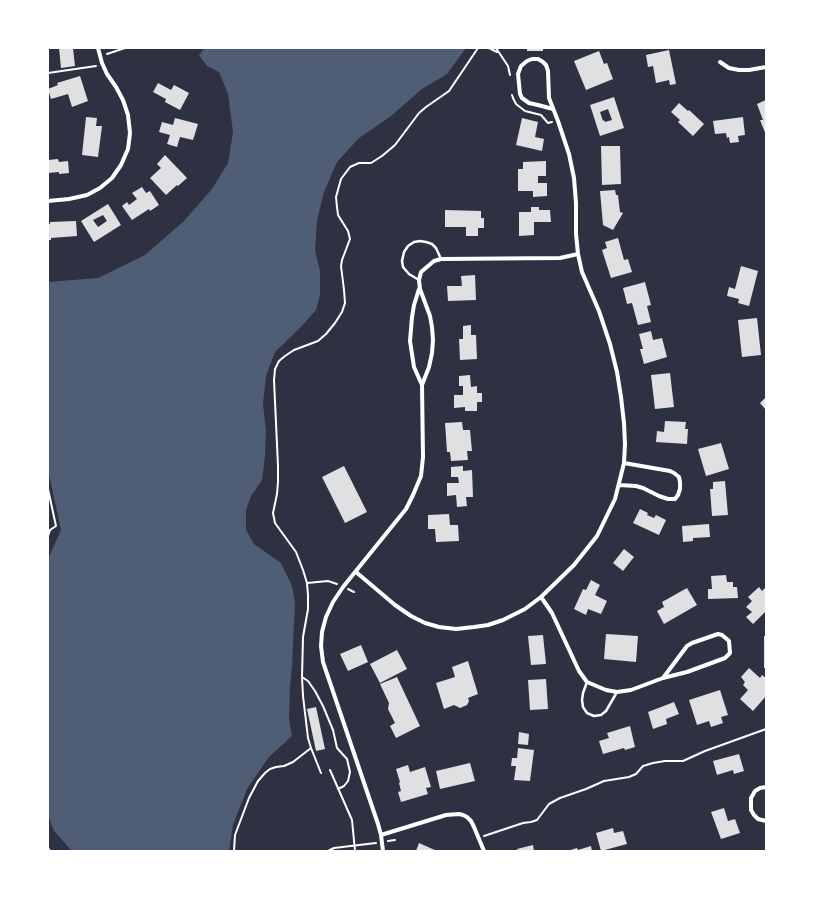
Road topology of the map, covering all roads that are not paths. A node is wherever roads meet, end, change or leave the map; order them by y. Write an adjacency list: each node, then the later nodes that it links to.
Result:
1 (98, 48): 5 (street)
2 (720, 62): 3 (street)
3 (766, 67)
4 (553, 109): 4 (street); 6 (street)
5 (48, 201)
6 (578, 254): 7 (street); 11 (street)
7 (441, 259): 8 (street); 8 (lane)
8 (419, 280): 9 (street)
9 (420, 289): 10 (street); 10 (street)
10 (422, 386): 13 (street)
11 (624, 463): 12 (street); 12 (street)
12 (619, 485): 14 (street)
13 (356, 572): 14 (street); 20 (street)
14 (541, 597): 16 (street)
15 (663, 678): 15 (street); 17 (street)
16 (587, 682): 17 (street); 17 (lane)
17 (617, 692)
18 (766, 787): 19 (street)
19 (766, 821)
20 (381, 835): 21 (street); 22 (street)
21 (383, 851)
22 (484, 851)

